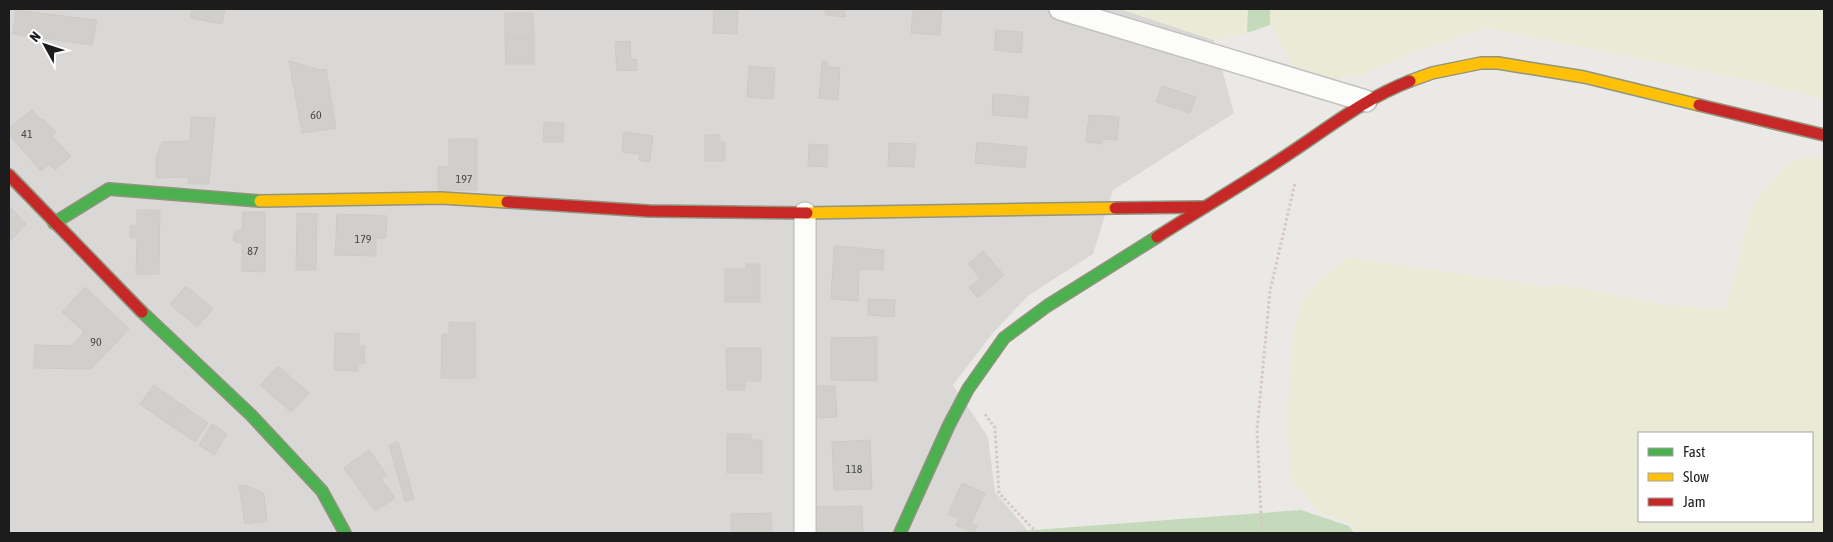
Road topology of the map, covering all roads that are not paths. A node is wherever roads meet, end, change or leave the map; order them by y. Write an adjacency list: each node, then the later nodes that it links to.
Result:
1 (1060, 9): 2 (street)
2 (1366, 101): 3 (street); 5 (street)
3 (1824, 134)
4 (9, 175): 7 (street)
5 (1204, 207): 6 (street); 10 (street)
6 (805, 213): 7 (street); 9 (street)
7 (54, 223): 8 (street)
8 (345, 533)
9 (805, 533)
10 (900, 533)

